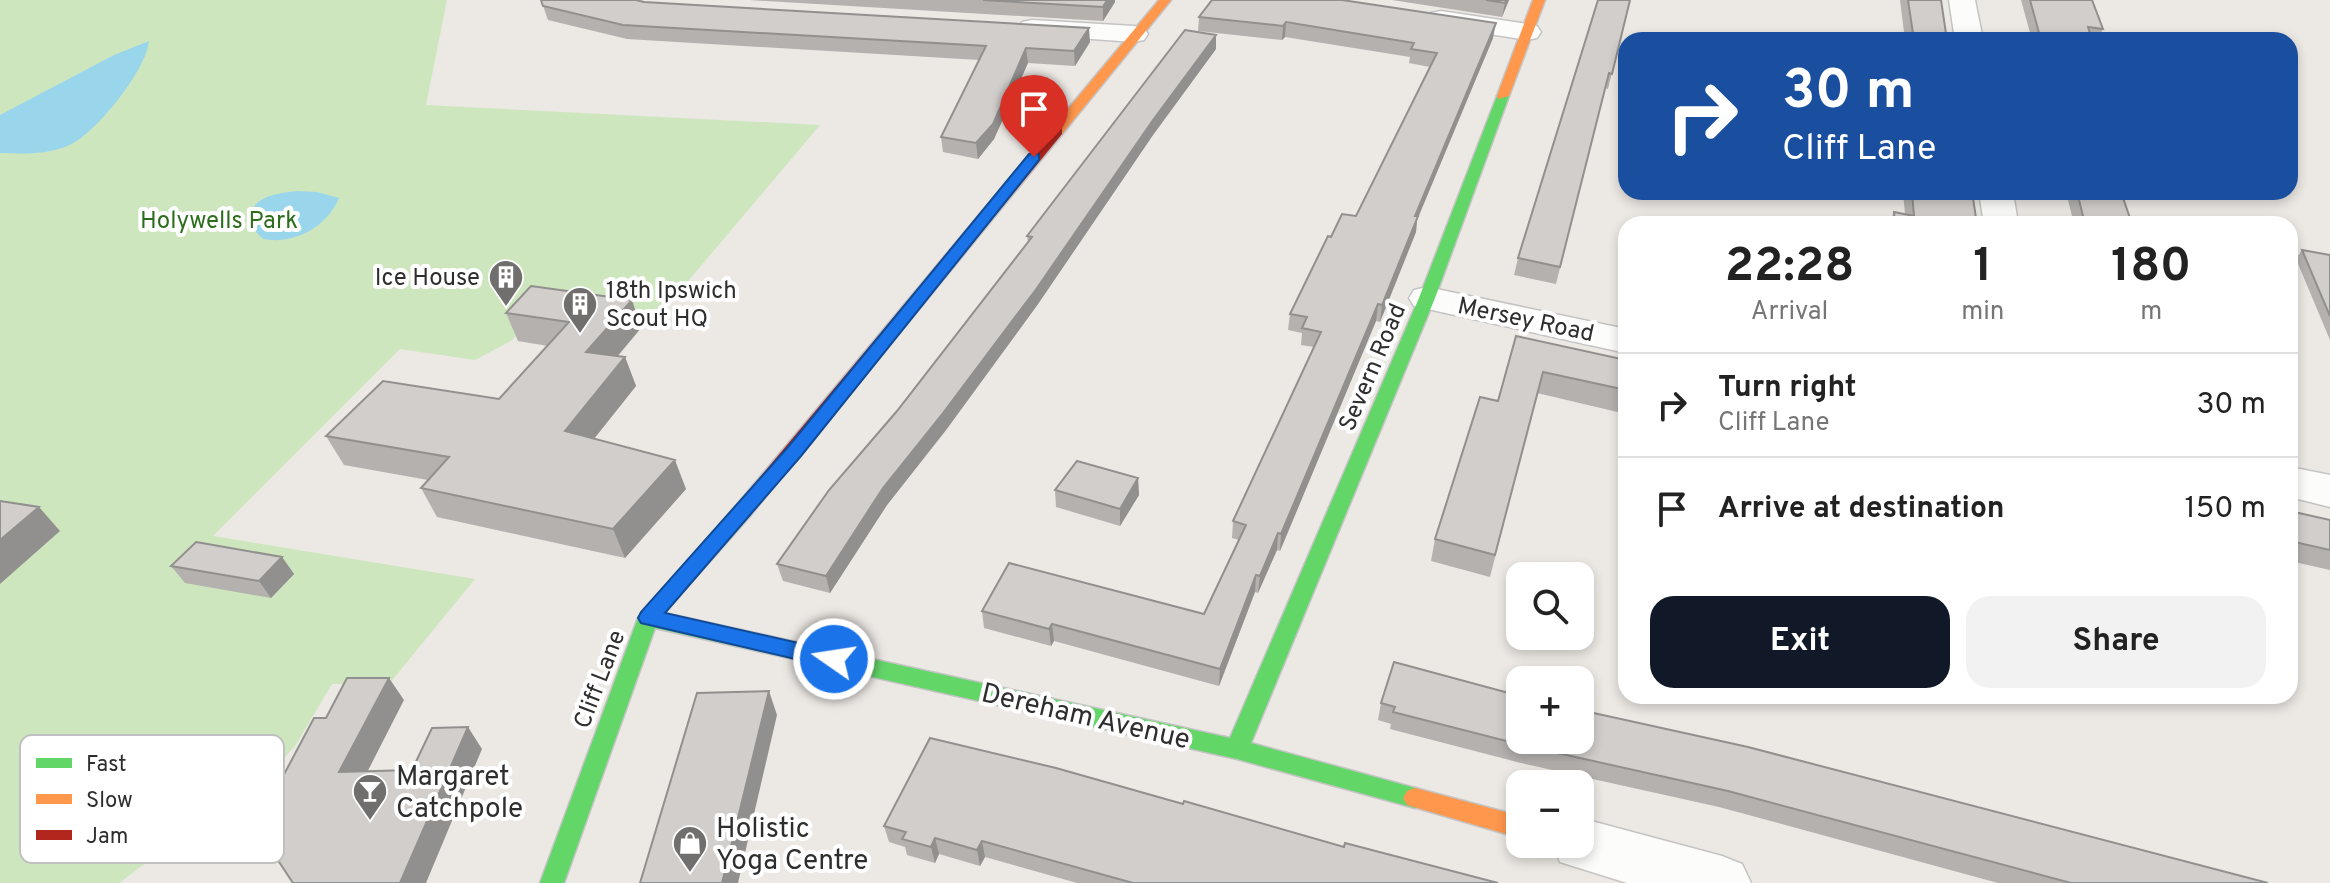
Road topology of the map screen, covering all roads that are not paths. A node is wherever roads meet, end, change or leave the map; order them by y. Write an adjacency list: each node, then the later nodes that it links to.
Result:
1 (1165, 0): 8 (street, Cliff Lane)
2 (1539, 0): 6 (street, Severn Road)
3 (1962, 0): 7 (street)
4 (1409, 14): 6 (street)
5 (1009, 26): 8 (street)
6 (1527, 32): 9 (street, Severn Road)
7 (1968, 32)
8 (1134, 34): 13 (street, Cliff Lane)
9 (1427, 298): 10 (street, Mersey Road); 14 (street, Severn Road)
10 (1618, 339)
11 (2298, 484): 12 (street)
12 (2330, 491)
13 (648, 618): 14 (street, Dereham Avenue); 17 (street, Cliff Lane)
14 (1237, 749): 15 (street, Dereham Avenue)
15 (1506, 823)
16 (1594, 848): 18 (street)
17 (552, 883)
18 (1722, 883)

